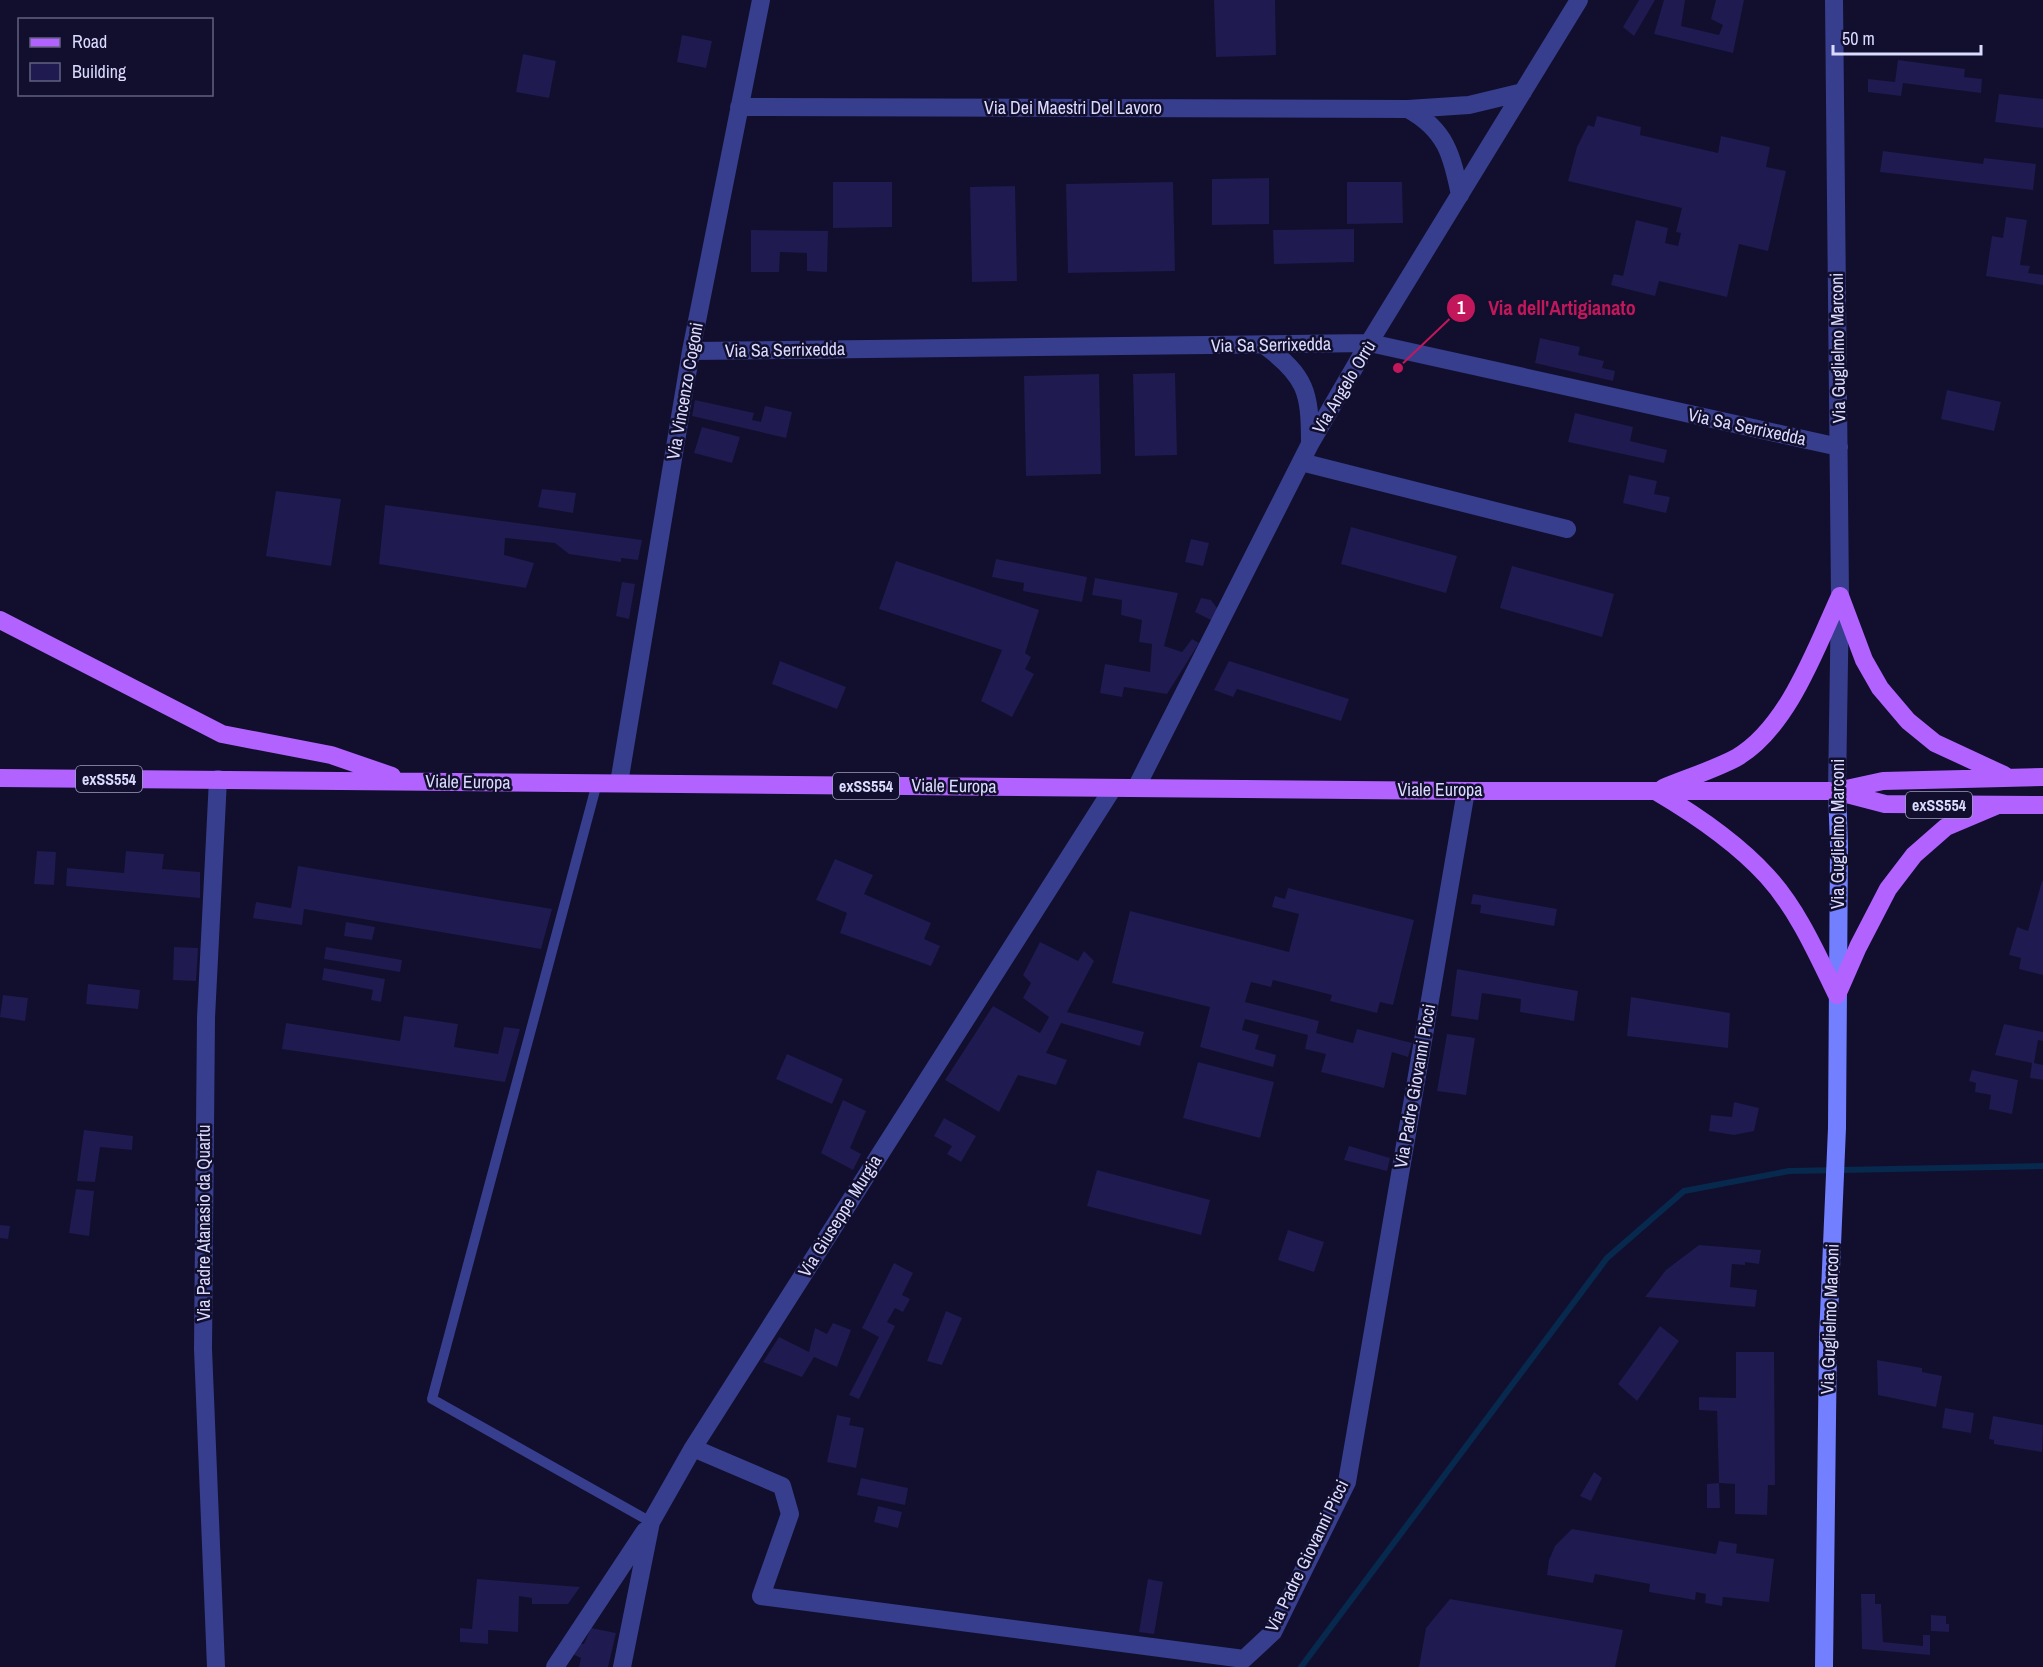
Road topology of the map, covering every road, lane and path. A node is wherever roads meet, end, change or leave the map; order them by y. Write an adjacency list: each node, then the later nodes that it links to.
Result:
1 (761, 0): 5 (street, Via Vincenzo Cogoni)
2 (1579, 0): 4 (street, Via Angelo Orrù)
3 (1834, 0): 12 (street, Via Guglielmo Marconi)
4 (1523, 92): 6 (street, Via Dei Maestri Del Lavoro); 7 (street, Via Angelo Orrù)
5 (739, 107): 6 (street, Via Dei Maestri Del Lavoro); 10 (street, Via Vincenzo Cogoni)
6 (1408, 109): 7 (street)
7 (1460, 195): 8 (street, Via Angelo Orrù)
8 (1370, 343): 9 (street, Via Sa Serrixedda); 11 (street, Via Angelo Orrù); 12 (street, Via Sa Serrixedda)
9 (1264, 345): 10 (street, Via Sa Serrixedda); 11 (street)
10 (691, 351): 23 (street, Via Vincenzo Cogoni)
11 (1310, 444): 13 (street, Via Angelo Orrù)
12 (1839, 447): 15 (street, Via Guglielmo Marconi)
13 (1301, 462): 14 (street); 25 (street, Via Angelo Orrù)
14 (1567, 529)
15 (1840, 596): 17 (main road); 27 (main road); 28 (street, Via Guglielmo Marconi)
16 (0, 620): 21 (main road)
17 (2008, 777): 18 (main road, Viale Europa / exSS554); 28 (main road, Viale Europa / exSS554)
18 (2043, 777)
19 (0, 778): 20 (main road, Viale Europa / exSS554)
20 (218, 779): 21 (main road, Viale Europa / exSS554); 34 (street, Via Padre Atanasio da Quartu)
21 (408, 781): 22 (main road, Viale Europa / exSS554)
22 (597, 783): 23 (main road, Viale Europa / exSS554); 33 (lane)
23 (619, 783): 24 (main road, Viale Europa / exSS554)
24 (1113, 788): 25 (main road, Viale Europa / exSS554); 32 (street, Via Giuseppe Murgia)
25 (1136, 788): 26 (main road, Viale Europa / exSS554)
26 (1466, 791): 27 (main road, Viale Europa / exSS554); 32 (street, Via Padre Giovanni Picci)
27 (1656, 791): 28 (main road, Viale Europa / exSS554); 31 (main road)
28 (1837, 791): 29 (main road, Viale Europa / exSS554); 31 (main road, Via Guglielmo Marconi)
29 (1998, 805): 30 (main road, Viale Europa / exSS554); 31 (main road)
30 (2043, 805)
31 (1837, 995): 37 (main road, Via Guglielmo Marconi)
32 (693, 1448): 33 (street, Via Giuseppe Murgia)
33 (651, 1522): 35 (street); 36 (street, Via Giuseppe Murgia)
34 (216, 1667)
35 (555, 1667)
36 (622, 1667)
37 (1824, 1667)

